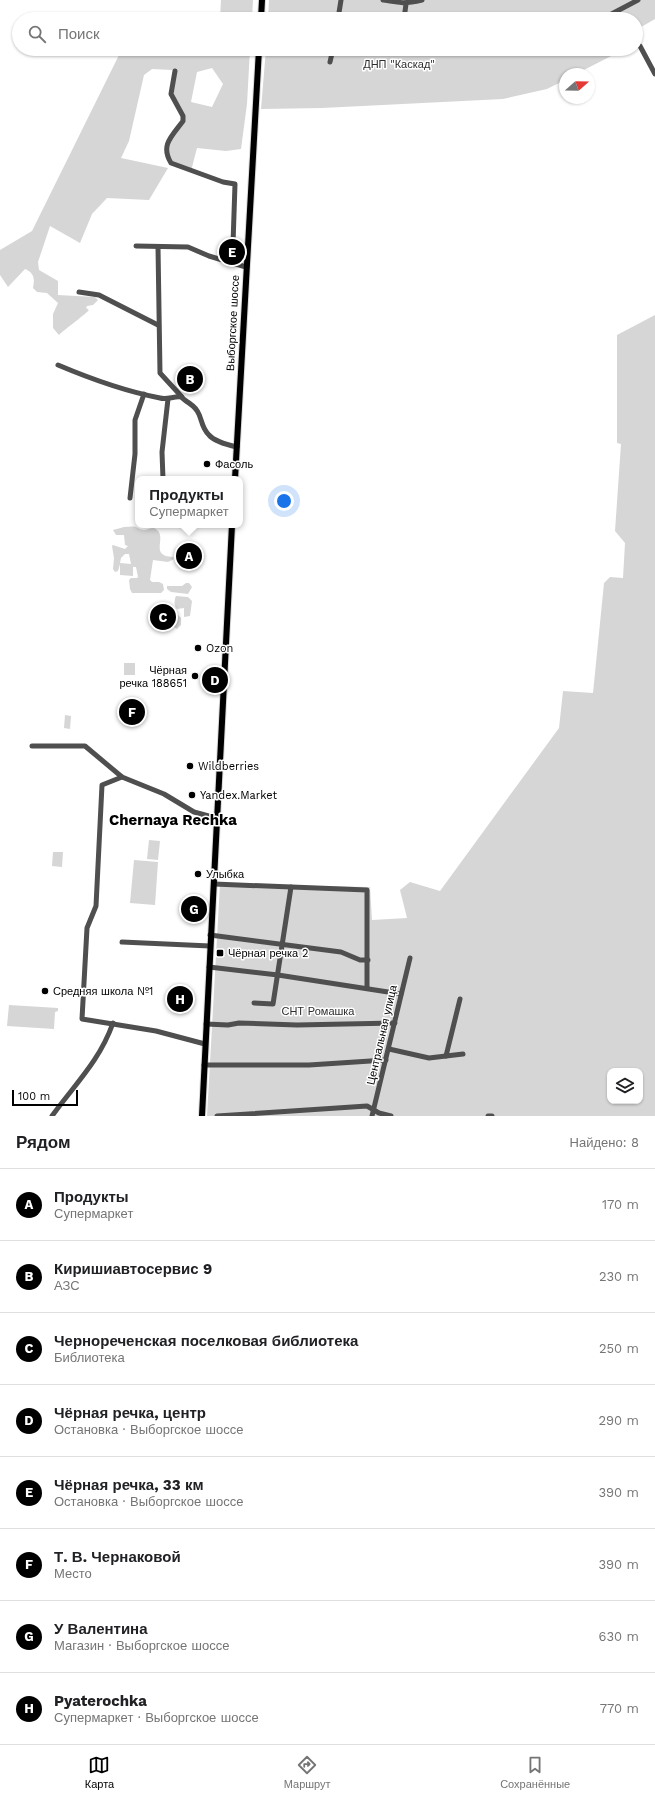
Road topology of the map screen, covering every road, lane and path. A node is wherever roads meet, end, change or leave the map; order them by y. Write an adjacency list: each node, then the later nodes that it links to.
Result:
1 (262, 0): 8 (main road)
2 (341, 0): 9 (street)
3 (383, 0): 7 (street)
4 (422, 0): 6 (street)
5 (638, 0): 11 (street)
6 (413, 1): 7 (street)
7 (406, 4): 10 (street)
8 (261, 12)
9 (339, 12)
10 (405, 12)
11 (615, 12)
12 (643, 52): 17 (street)
13 (259, 56): 21 (main road, Выборгское шоссе)
14 (331, 56): 15 (street)
15 (330, 62)
16 (176, 71): 20 (street)
17 (655, 74)
18 (136, 246): 19 (street)
19 (158, 247): 20 (street); 23 (street)
20 (236, 264): 21 (street)
21 (246, 267): 28 (main road, Выборгское шоссе)
22 (79, 292): 23 (street)
23 (158, 325): 26 (street)
24 (58, 365): 25 (street)
25 (144, 394): 27 (street); 31 (street)
26 (182, 397): 27 (street); 28 (street)
27 (168, 399): 29 (street)
28 (237, 447): 30 (main road, Выборгское шоссе)
29 (163, 476)
30 (235, 476)
31 (130, 498)
32 (232, 528): 35 (main road)
33 (32, 746): 34 (street)
34 (122, 777): 35 (street); 50 (street)
35 (216, 818): 36 (main road)
36 (214, 884): 37 (street); 38 (main road)
37 (291, 887): 40 (street); 43 (street)
38 (210, 935): 40 (street); 41 (main road)
39 (122, 942): 41 (street)
40 (282, 944): 43 (street); 45 (street)
41 (210, 946): 44 (main road)
42 (410, 958): 47 (street, Центральная улица)
43 (368, 960): 46 (street)
44 (209, 967): 45 (street); 51 (main road)
45 (278, 975): 46 (street); 49 (street)
46 (367, 988): 47 (street)
47 (401, 994): 52 (street, Центральная улица)
48 (460, 999): 56 (street)
49 (254, 1002)
50 (113, 1024): 53 (street); 60 (street)
51 (206, 1024): 52 (street); 53 (main road)
52 (395, 1024): 54 (street, Центральная улица)
53 (205, 1044): 58 (main road)
54 (389, 1049): 56 (street); 57 (street, Центральная улица)
55 (463, 1054): 56 (street)
56 (446, 1056)
57 (386, 1060): 58 (street); 59 (street, Центральная улица)
58 (204, 1065): 61 (main road)
59 (374, 1110): 62 (street); 63 (street, Центральная улица); 64 (street)
60 (52, 1116)
61 (202, 1116)
62 (217, 1116)
63 (372, 1116)
64 (391, 1116)
65 (488, 1116): 66 (street)
66 (492, 1116)

